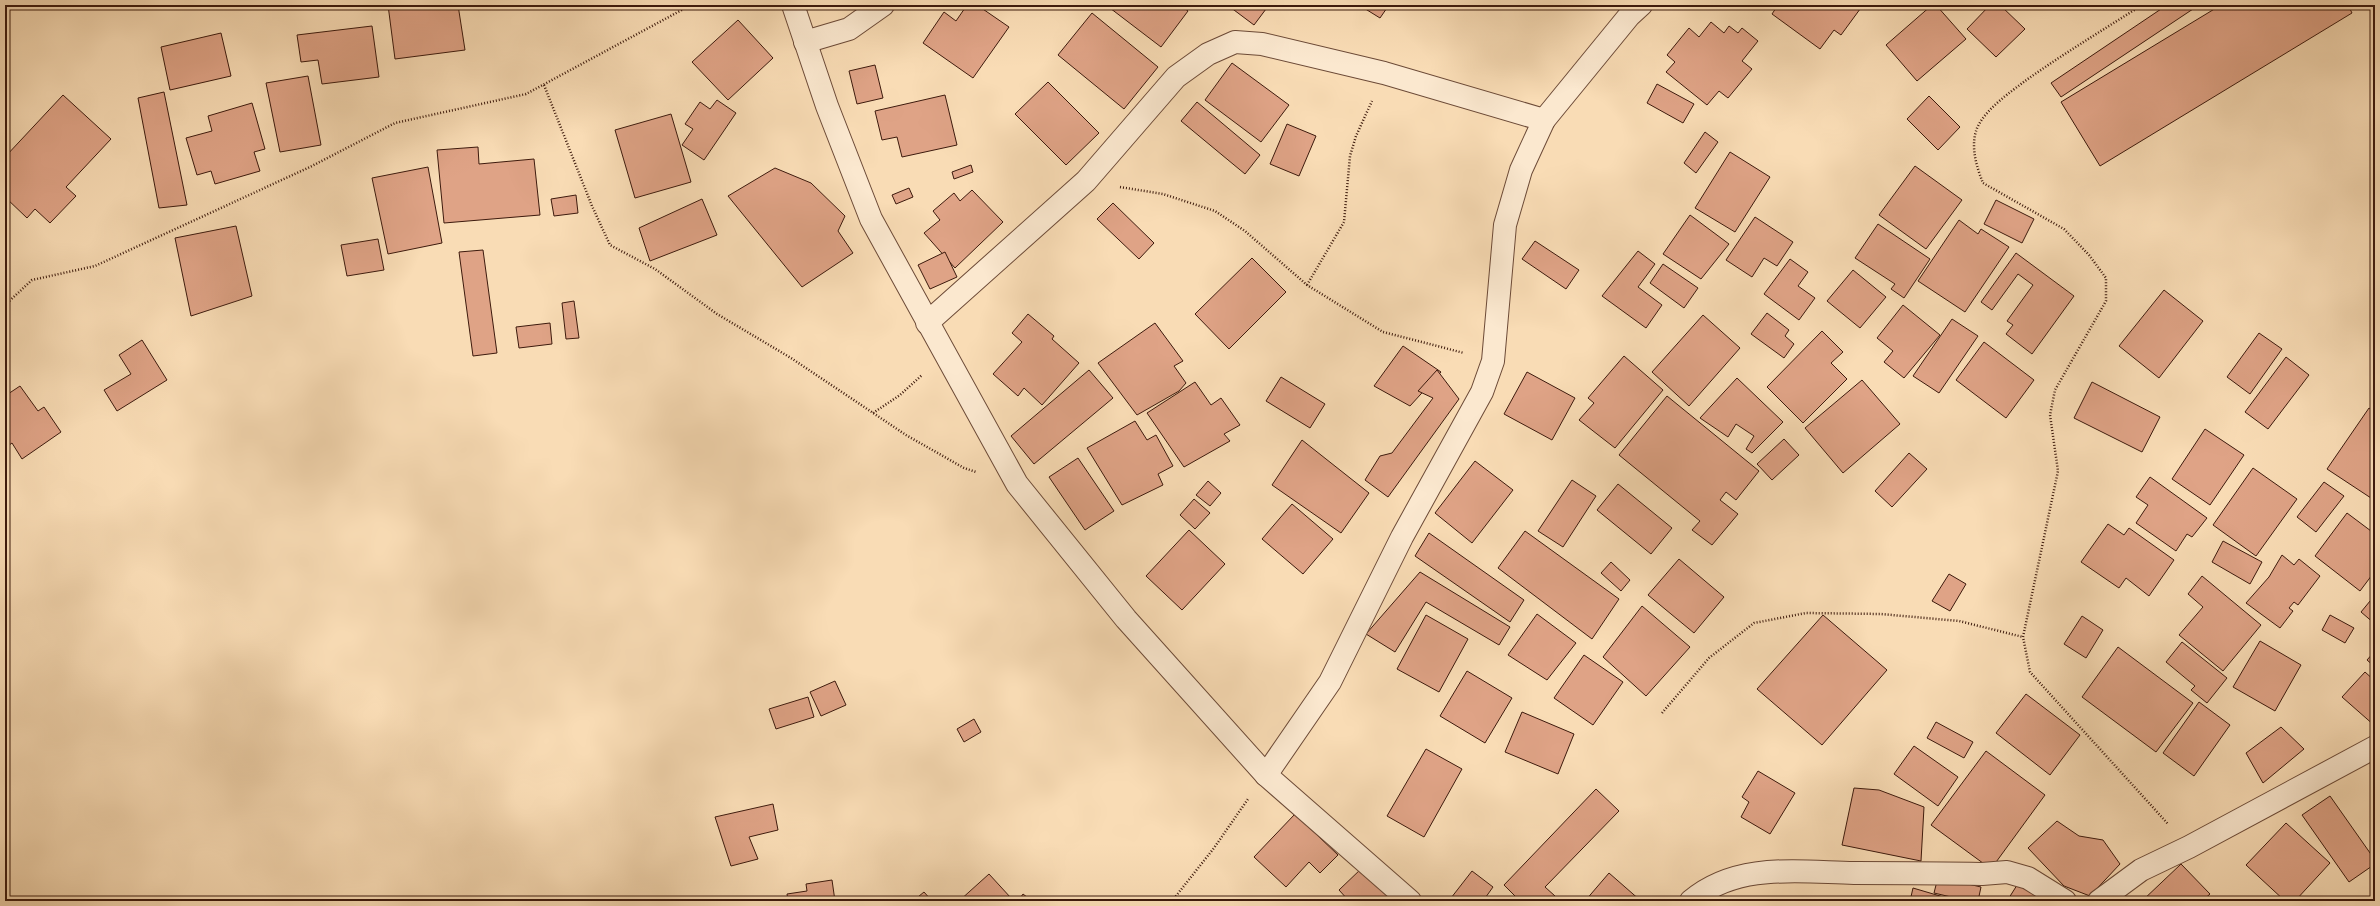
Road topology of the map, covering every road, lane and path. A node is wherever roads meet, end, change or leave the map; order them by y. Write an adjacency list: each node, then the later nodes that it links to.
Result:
1 (691, 5): 8 (path)
2 (793, 5): 6 (street)
3 (883, 5): 6 (street)
4 (1641, 5): 9 (street)
5 (2142, 5): 18 (path)
6 (805, 42): 13 (street)
7 (1384, 73): 9 (street); 10 (street); 11 (path)
8 (544, 84): 12 (path); 16 (path)
9 (1544, 120): 15 (street)
10 (1086, 181): 11 (path); 13 (street)
11 (1307, 285): 15 (path)
12 (5, 305)
13 (927, 323): 14 (street)
14 (941, 349): 16 (path); 17 (street)
15 (1493, 361): 21 (street)
16 (873, 413): 17 (path)
17 (1017, 484): 21 (street)
18 (2023, 637): 19 (path); 22 (path)
19 (1662, 713)
20 (2375, 747): 22 (street)
21 (1266, 775): 23 (path); 24 (street)
22 (2189, 847): 27 (street)
23 (1172, 901)
24 (1410, 901)
25 (1691, 901): 26 (street)
26 (2065, 901)
27 (2099, 901)

